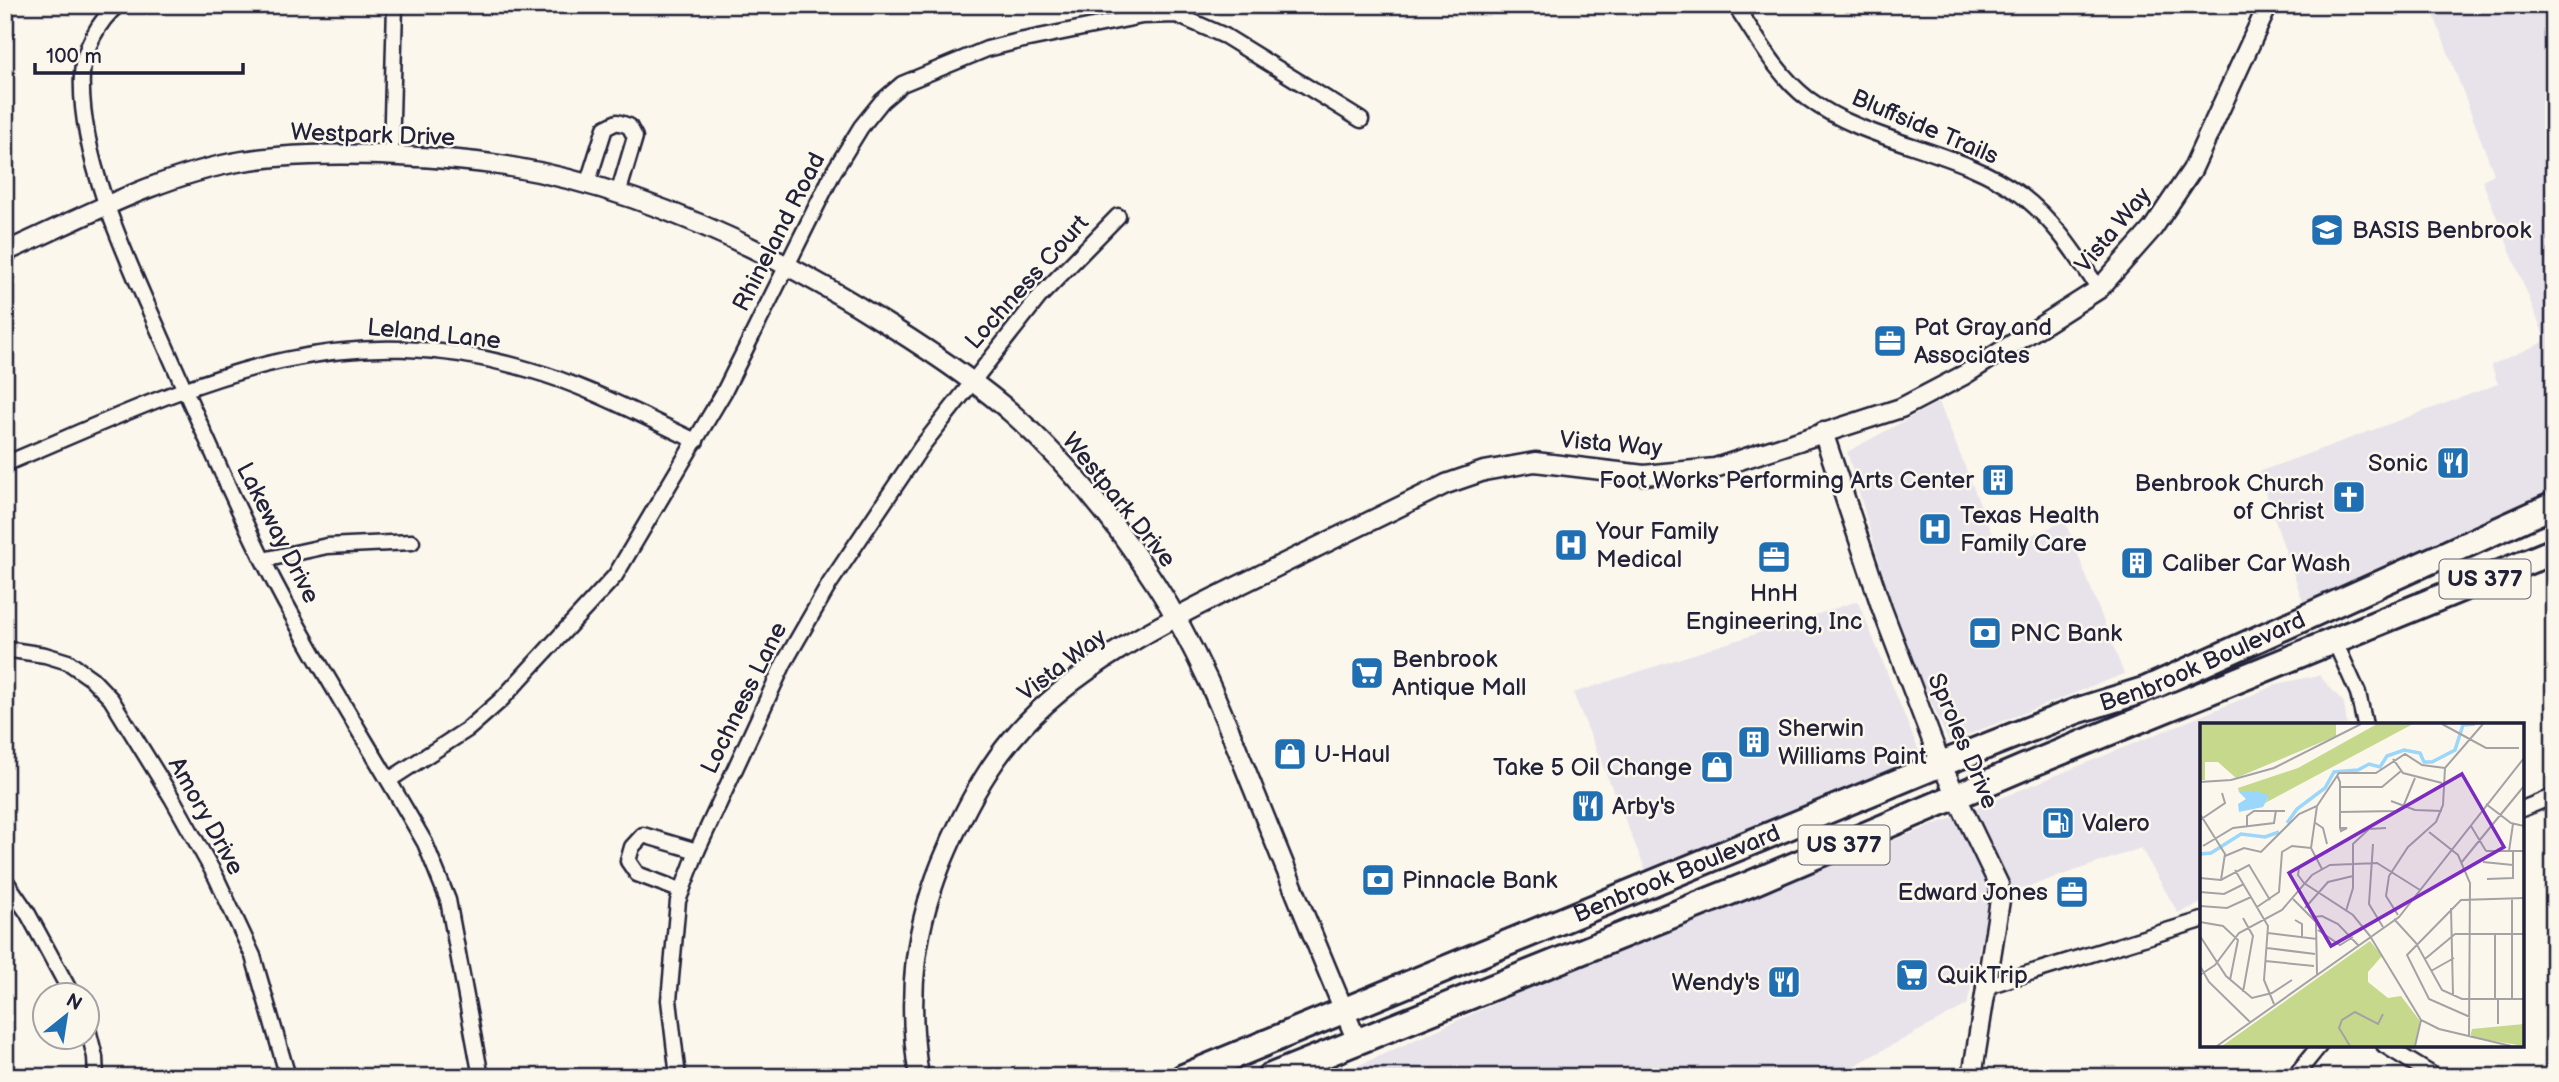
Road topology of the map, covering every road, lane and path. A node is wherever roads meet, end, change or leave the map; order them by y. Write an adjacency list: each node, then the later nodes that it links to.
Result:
1 (118, 5): 9 (street, Lakeway Drive)
2 (395, 5): 6 (street)
3 (1735, 5): 13 (street, Bluffside Trails)
4 (2268, 5): 13 (street, Vista Way)
5 (1361, 120): 12 (street, Rhineland Road)
6 (391, 156): 7 (street, Westpark Drive); 9 (street, Westpark Drive)
7 (587, 185): 8 (street, Westpark Drive); 8 (street)
8 (618, 194): 12 (street, Westpark Drive)
9 (106, 207): 11 (street, Westpark Drive); 15 (street, Lakeway Drive)
10 (1118, 216): 14 (street, Lochness Court)
11 (5, 252)
12 (787, 267): 14 (street, Westpark Drive); 17 (street, Rhineland Road)
13 (2099, 289): 16 (street, Vista Way)
14 (971, 380): 23 (street, Westpark Drive); 32 (street, Lochness Lane)
15 (185, 388): 17 (street, Leland Lane); 18 (street, Leland Lane); 22 (street, Lakeway Drive)
16 (1823, 432): 23 (street, Vista Way); 27 (street, Sproles Drive)
17 (696, 441): 28 (street, Rhineland Road)
18 (5, 464)
19 (2554, 505): 27 (highway, Benbrook Boulevard / US 377)
20 (412, 542): 22 (street)
21 (2554, 551): 24 (highway, Benbrook Boulevard / US 377)
22 (263, 560): 28 (street, Lakeway Drive)
23 (1174, 616): 38 (street, Westpark Drive); 47 (street, Vista Way)
24 (2335, 642): 26 (street); 29 (highway, Benbrook Boulevard / US 377)
25 (5, 649): 44 (street, Amory Drive)
26 (2365, 723)
27 (1941, 764): 29 (street, Sproles Drive); 38 (highway, Benbrook Boulevard / US 377)
28 (389, 780): 45 (street, Lakeway Drive)
29 (1958, 794): 37 (street, Sproles Drive); 39 (highway, Benbrook Boulevard / US 377)
30 (2554, 796): 31 (street)
31 (2524, 808)
32 (697, 851): 34 (street, Lochness Lane); 34 (street)
33 (5, 880): 36 (street)
34 (682, 891): 46 (street, Lochness Lane)
35 (2200, 921): 37 (street)
36 (64, 981)
37 (1984, 987): 50 (street, Sproles Drive)
38 (1343, 1009): 39 (street, Westpark Drive); 48 (highway, Benbrook Boulevard / US 377)
39 (1356, 1041): 49 (highway, Benbrook Boulevard / US 377)
40 (2318, 1047): 51 (street)
41 (2387, 1047): 52 (street)
42 (93, 1050): 43 (street)
43 (96, 1077)
44 (288, 1077)
45 (481, 1077)
46 (678, 1077)
47 (919, 1077)
48 (1183, 1077)
49 (1269, 1077)
50 (1972, 1077)
51 (2294, 1077)
52 (2436, 1077)

